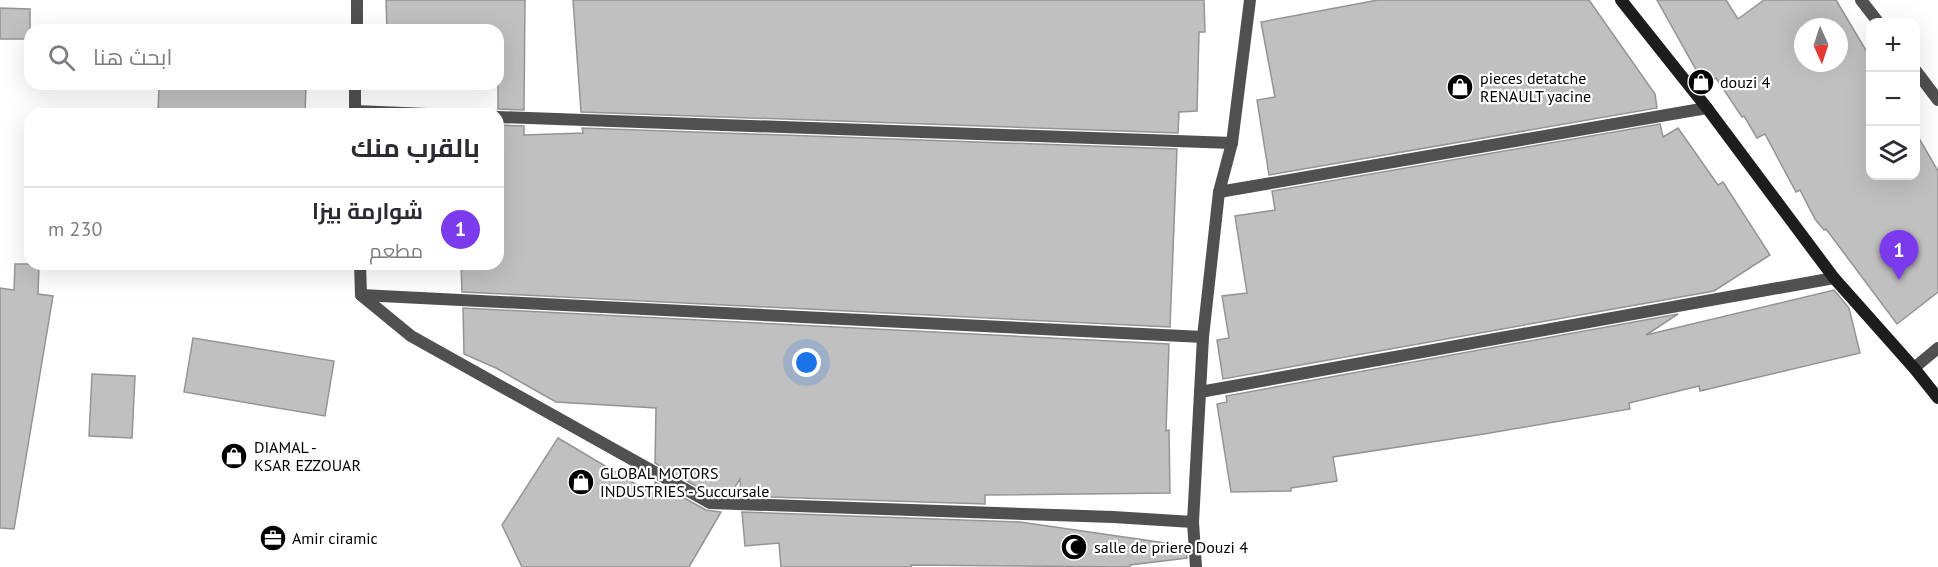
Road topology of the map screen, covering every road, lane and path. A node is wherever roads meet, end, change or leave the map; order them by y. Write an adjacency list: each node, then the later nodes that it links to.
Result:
1 (357, 0): 6 (street)
2 (1251, 0): 13 (street)
3 (1621, 0): 11 (street)
4 (1861, 0): 5 (street)
5 (1875, 18)
6 (357, 24)
7 (1917, 72): 9 (street)
8 (355, 90): 10 (street)
9 (1938, 100)
10 (355, 108)
11 (1707, 108): 14 (street); 16 (street)
12 (504, 117): 13 (street)
13 (1232, 143): 14 (street)
14 (1219, 192): 18 (street)
15 (360, 270): 17 (street)
16 (1834, 278): 20 (street); 21 (street)
17 (361, 295): 18 (street); 23 (street)
18 (1203, 337): 21 (street)
19 (1938, 348): 20 (street)
20 (1914, 368): 22 (street)
21 (1200, 392): 23 (street)
22 (1938, 398)
23 (1193, 522): 24 (street)
24 (1196, 567)

